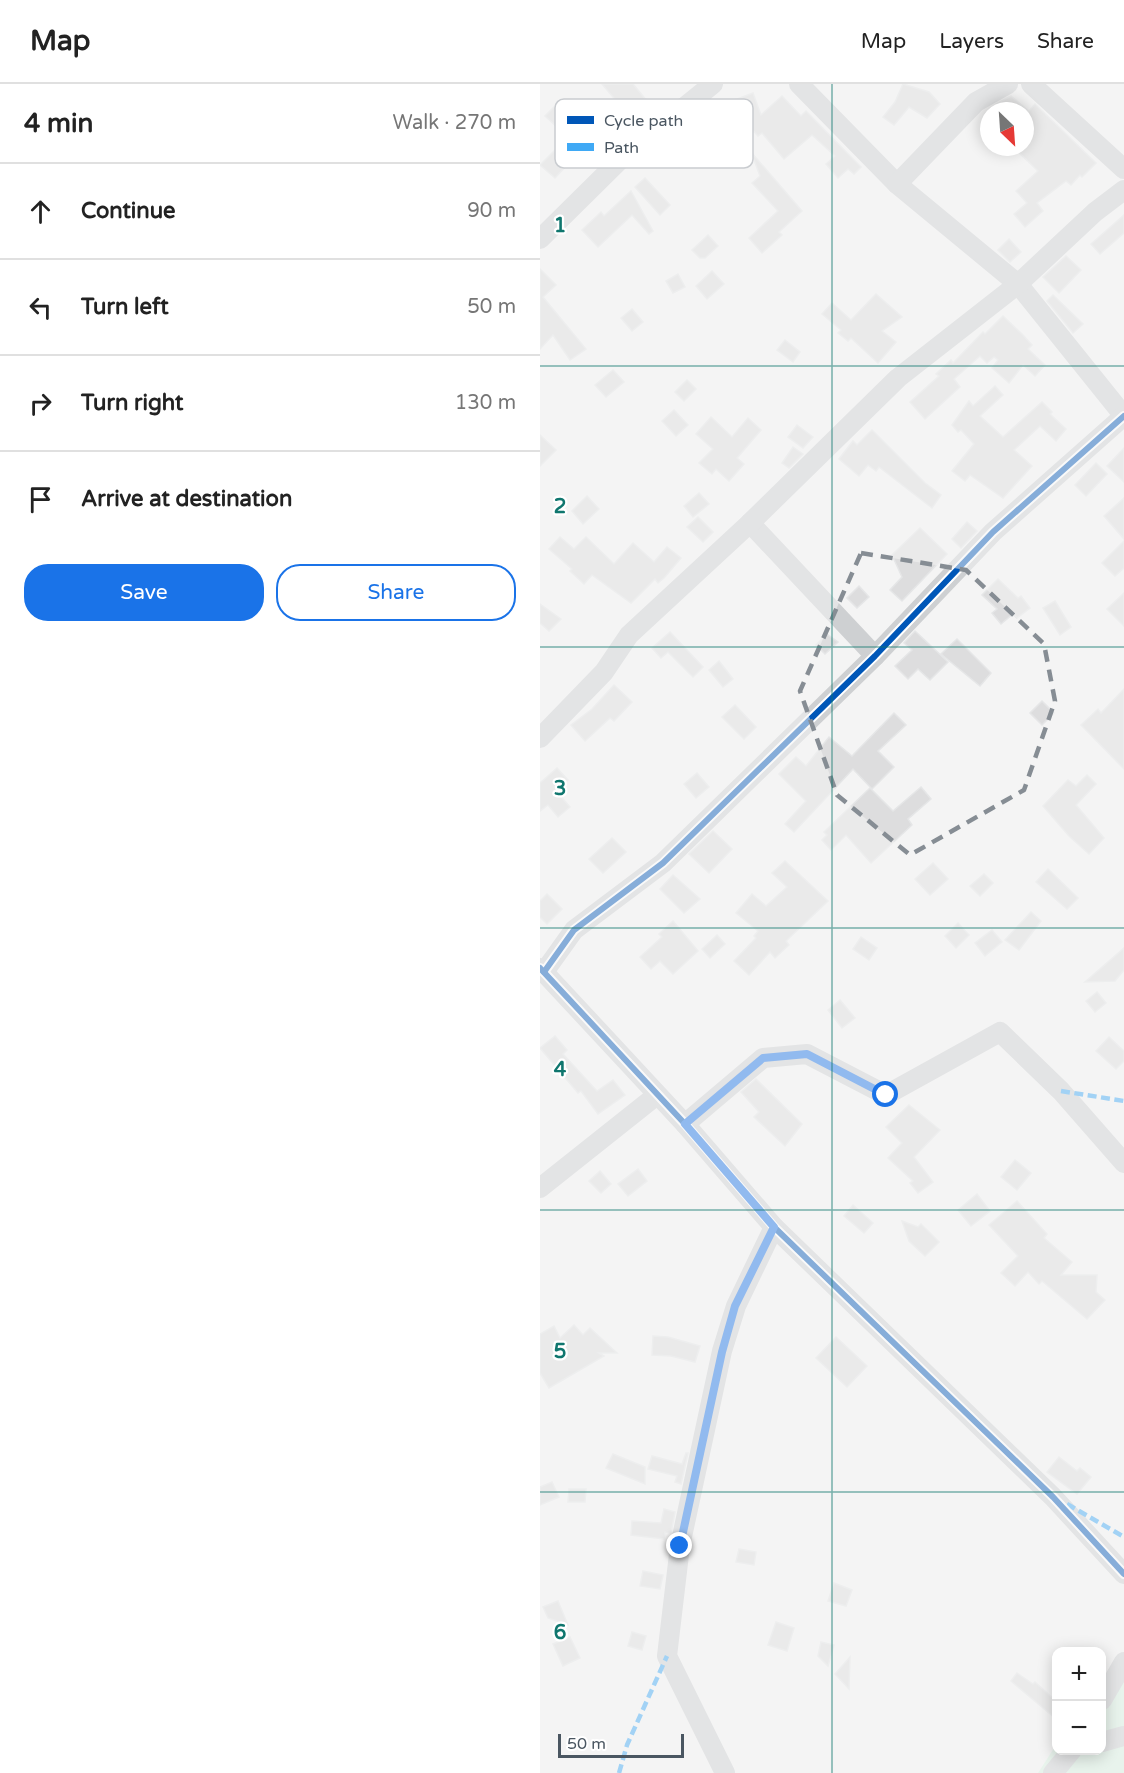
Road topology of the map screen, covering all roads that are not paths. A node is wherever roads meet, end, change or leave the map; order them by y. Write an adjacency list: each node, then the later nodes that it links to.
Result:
1 (713, 84): 5 (street)
2 (799, 84): 8 (street)
3 (1008, 84): 8 (street)
4 (1031, 84): 7 (street)
5 (694, 99)
6 (612, 168): 10 (street)
7 (1124, 168)
8 (897, 184): 11 (street)
9 (1124, 190): 11 (street)
10 (540, 239)
11 (1018, 284): 12 (street); 13 (street)
12 (1124, 416): 14 (street)
13 (750, 523): 14 (street); 15 (street)
14 (876, 656): 16 (street)
15 (540, 738)
16 (542, 970): 17 (street)
17 (657, 1095): 18 (street); 20 (street)
18 (685, 1124): 19 (street); 21 (street)
19 (1124, 1163)
20 (540, 1188)
21 (774, 1227): 22 (street); 28 (street)
22 (1124, 1574)
23 (1124, 1662): 24 (street)
24 (1106, 1692)
25 (1124, 1736): 26 (street)
26 (1106, 1741)
27 (1068, 1755): 29 (street)
28 (725, 1773)
29 (1053, 1773)

